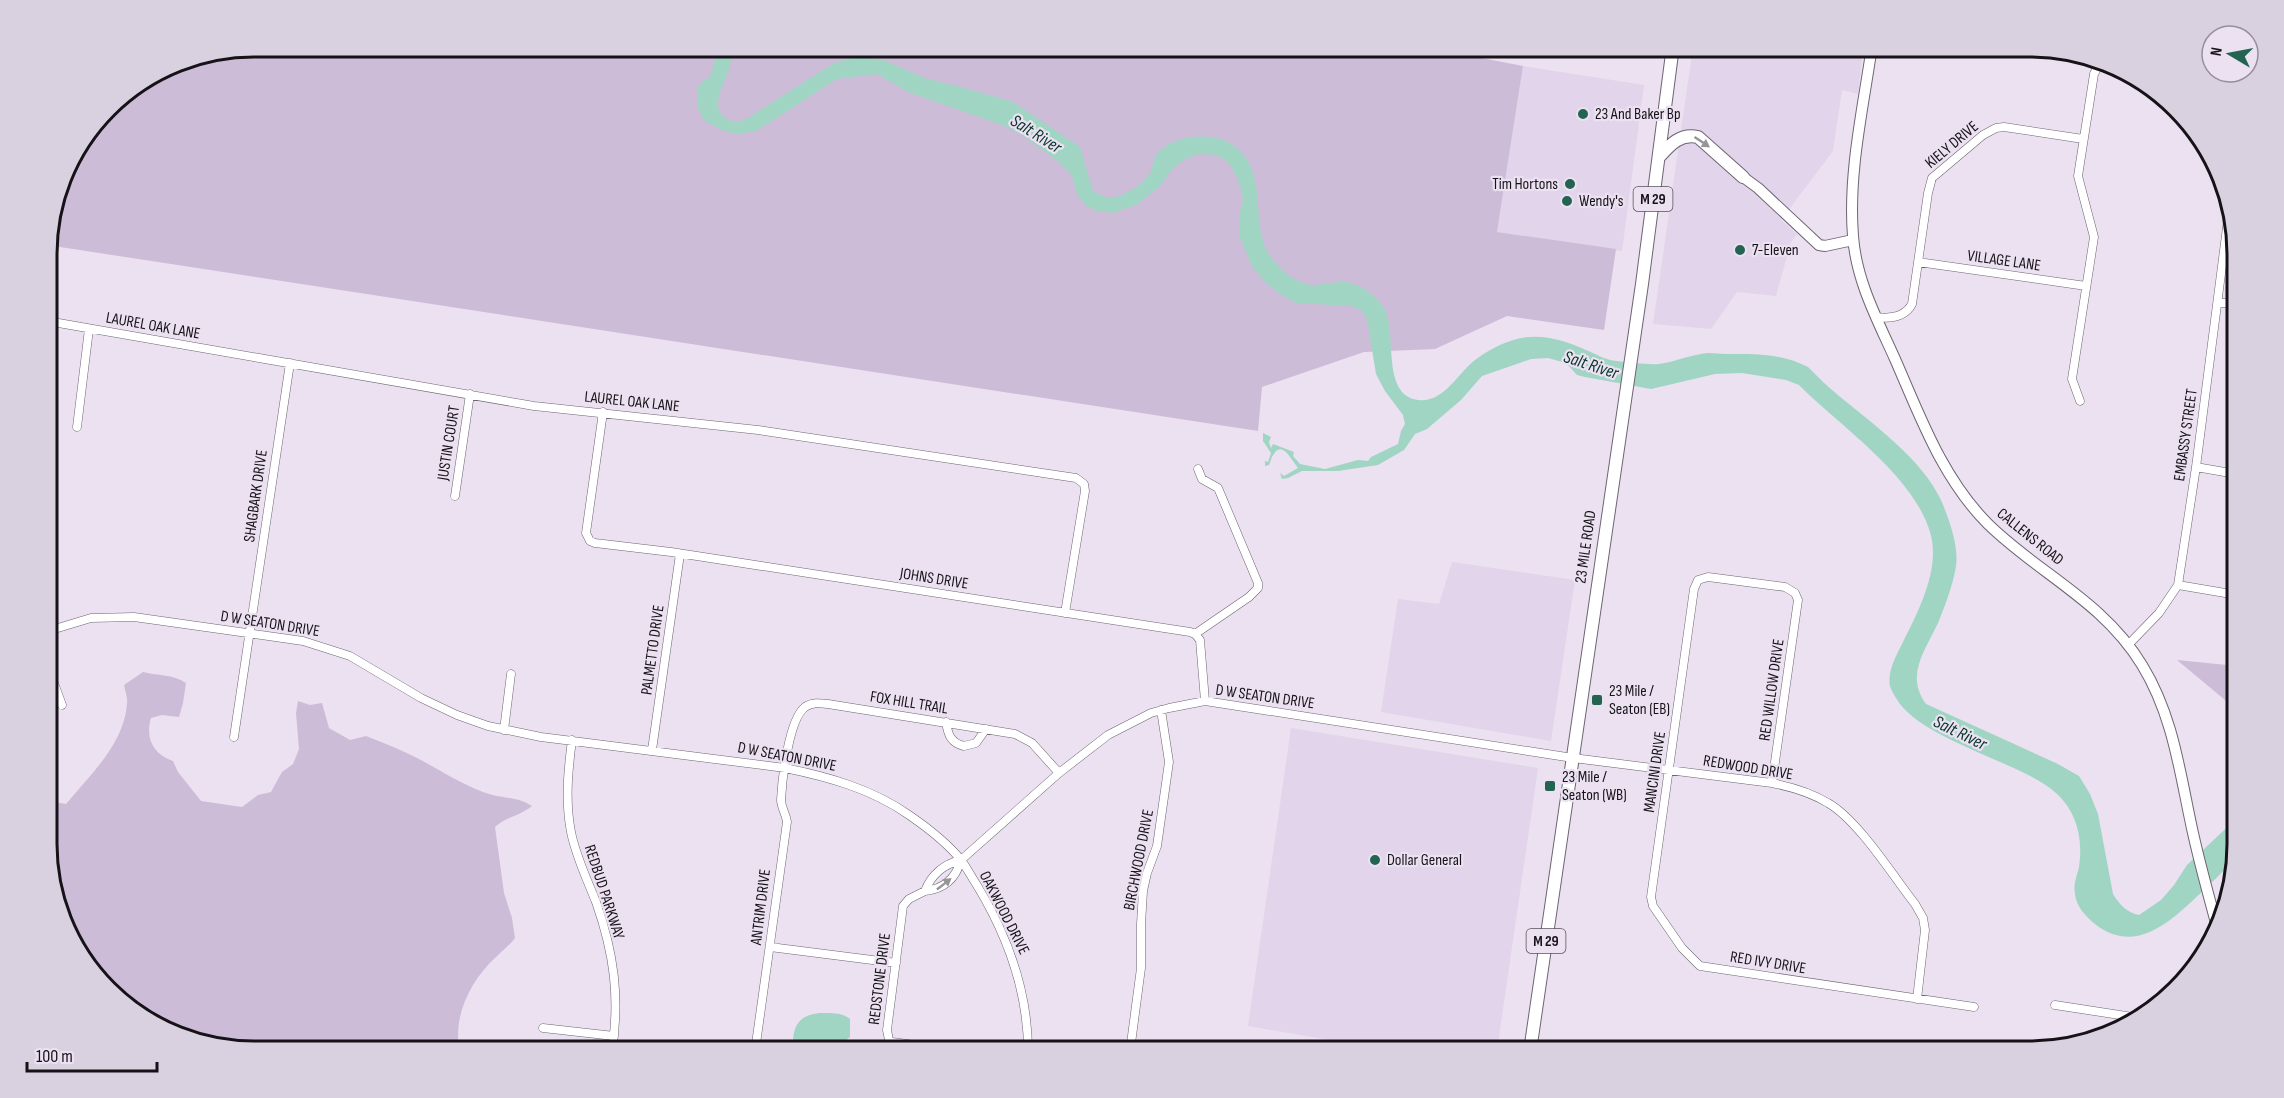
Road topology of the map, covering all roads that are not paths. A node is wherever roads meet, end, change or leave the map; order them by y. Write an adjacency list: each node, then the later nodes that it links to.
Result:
1 (1672, 57): 5 (main road, 23 MILE ROAD / M 29)
2 (1870, 57): 8 (street, CALLENS ROAD)
3 (2097, 69): 4 (street)
4 (2083, 139): 9 (street, KIELY DRIVE); 10 (street)
5 (1659, 157): 6 (main road, one-way to 6); 45 (main road, 23 MILE ROAD / M 29)
6 (1743, 177): 8 (street)
7 (2226, 238): 11 (street, EMBASSY STREET)
8 (1853, 240): 13 (street, CALLENS ROAD)
9 (1918, 262): 10 (street, VILLAGE LANE); 13 (street, KIELY DRIVE)
10 (2086, 286): 18 (street)
11 (2218, 302): 12 (street); 21 (street, EMBASSY STREET)
12 (2227, 304)
13 (1876, 317): 33 (street, CALLENS ROAD)
14 (57, 323): 15 (street, LAUREL OAK LANE)
15 (89, 329): 16 (street, LAUREL OAK LANE); 20 (street)
16 (290, 363): 17 (street, LAUREL OAK LANE); 31 (street, SHAGBARK DRIVE)
17 (470, 394): 19 (street, LAUREL OAK LANE); 24 (street, JUSTIN COURT)
18 (2080, 400)
19 (603, 412): 25 (street, JOHNS DRIVE); 29 (street, LAUREL OAK LANE)
20 (77, 427)
21 (2196, 467): 23 (street); 26 (street, EMBASSY STREET)
22 (1198, 469): 32 (street)
23 (2227, 472)
24 (455, 496)
25 (681, 554): 29 (street, JOHNS DRIVE); 44 (street, PALMETTO DRIVE)
26 (2178, 585): 27 (street); 33 (street, EMBASSY STREET)
27 (2227, 593)
28 (1798, 600): 47 (street, MANCINI DRIVE); 49 (street, RED WILLOW DRIVE)
29 (1065, 613): 32 (street, JOHNS DRIVE)
30 (57, 628): 31 (street, D W SEATON DRIVE)
31 (248, 633): 41 (street, D W SEATON DRIVE); 42 (street, SHAGBARK DRIVE)
32 (1196, 634): 36 (street)
33 (2128, 645): 53 (street, CALLENS ROAD)
34 (511, 674): 41 (street)
35 (57, 691): 37 (street)
36 (1205, 701): 38 (street, D W SEATON DRIVE); 45 (street, D W SEATON DRIVE)
37 (62, 705)
38 (1161, 710): 48 (street, D W SEATON DRIVE); 66 (street, BIRCHWOOD DRIVE)
39 (946, 722): 40 (street, FOX HILL TRAIL); 40 (street); 46 (street, FOX HILL TRAIL)
40 (987, 729): 48 (street, FOX HILL TRAIL)
41 (504, 730): 43 (street, D W SEATON DRIVE)
42 (234, 737)
43 (572, 740): 44 (street, D W SEATON DRIVE); 61 (street, REDBUD PARKWAY)
44 (652, 750): 46 (street, D W SEATON DRIVE)
45 (1573, 759): 47 (street, REDWOOD DRIVE); 67 (main road, 23 MILE ROAD / M 29)
46 (785, 768): 50 (street, D W SEATON DRIVE); 54 (street, ANTRIM DRIVE)
47 (1670, 770): 49 (street, REDWOOD DRIVE); 52 (street, MANCINI DRIVE)
48 (1059, 773): 50 (street, D W SEATON DRIVE)
49 (1772, 783): 56 (street, REDWOOD DRIVE)
50 (961, 860): 51 (street, REDSTONE DRIVE); 51 (street, REDSTONE DRIVE, one-way to 50); 65 (street, OAKWOOD DRIVE)
51 (925, 891): 55 (street, REDSTONE DRIVE)
52 (1651, 897): 56 (street, RED IVY DRIVE)
53 (2214, 914)
54 (770, 947): 55 (street); 63 (street, ANTRIM DRIVE)
55 (896, 963): 64 (street, REDSTONE DRIVE)
56 (1917, 999): 58 (street, RED IVY DRIVE)
57 (2055, 1005): 59 (street)
58 (1974, 1007)
59 (2126, 1016)
60 (543, 1028): 61 (street)
61 (614, 1036): 62 (street, REDBUD PARKWAY)
62 (613, 1041)
63 (756, 1041)
64 (891, 1041)
65 (1028, 1041)
66 (1131, 1041)
67 (1531, 1041)

